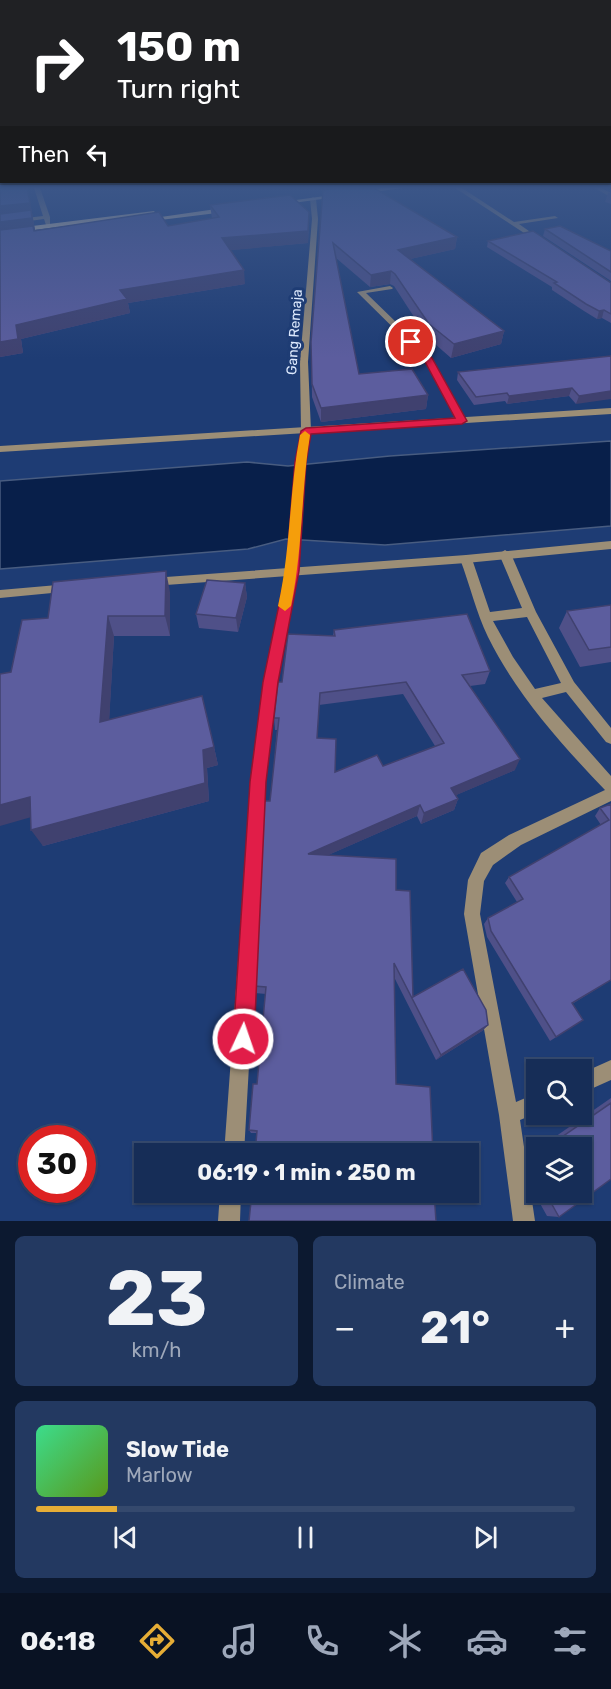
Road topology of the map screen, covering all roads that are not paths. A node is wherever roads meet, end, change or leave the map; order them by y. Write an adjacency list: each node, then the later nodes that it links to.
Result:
1 (313, 245): 7 (street, Gang Remaja)
2 (545, 245): 3 (street)
3 (550, 249)
4 (390, 288): 6 (street)
5 (611, 411): 6 (street)
6 (462, 421): 7 (street)
7 (306, 431): 8 (street); 12 (street, Gang Remaja)
8 (0, 449)
9 (611, 544): 10 (street)
10 (505, 555): 11 (street); 16 (street)
11 (466, 559): 12 (street); 17 (street)
12 (292, 571): 13 (street); 27 (street, Gang Remaja)
13 (140, 583)
14 (82, 587): 15 (street)
15 (0, 594)
16 (530, 612): 17 (street); 18 (street)
17 (486, 617): 19 (street)
18 (569, 686): 19 (street); 20 (street)
19 (534, 695): 21 (street)
20 (611, 738)
21 (611, 786)
22 (611, 794): 26 (street)
23 (611, 1070): 24 (street)
24 (592, 1079)
25 (526, 1108): 26 (street)
26 (509, 1115): 30 (street)
27 (235, 1143)
28 (230, 1203): 29 (street)
29 (229, 1221)
30 (524, 1221)

